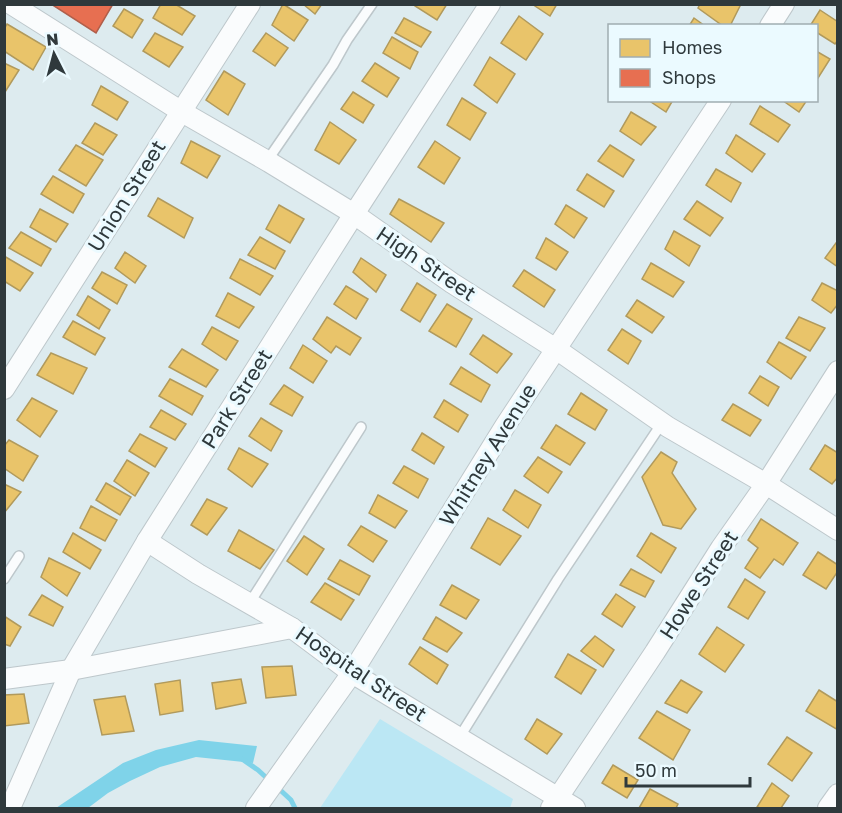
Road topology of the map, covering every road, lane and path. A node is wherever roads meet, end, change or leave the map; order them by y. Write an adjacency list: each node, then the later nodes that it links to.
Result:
1 (11, 4): 8 (street, High Street)
2 (250, 4): 8 (street, Union Street)
3 (372, 4): 9 (lane)
4 (490, 4): 10 (street, Park Street)
5 (784, 4): 6 (street)
6 (771, 24)
7 (719, 102): 11 (street, Whitney Avenue)
8 (182, 112): 9 (street, High Street); 13 (street, Union Street)
9 (267, 161): 10 (street, High Street)
10 (354, 214): 11 (street, High Street); 18 (street, Park Street)
11 (556, 349): 14 (street, High Street); 24 (street, Whitney Avenue)
12 (837, 371): 16 (street, Howe Street)
13 (4, 389)
14 (662, 423): 16 (street, High Street); 26 (lane)
15 (361, 427): 21 (lane)
16 (766, 484): 17 (street, High Street); 28 (street, Howe Street)
17 (837, 530)
18 (147, 541): 21 (street, Hospital Street); 23 (street, Park Street)
19 (19, 556): 20 (lane)
20 (4, 579)
21 (249, 603): 22 (street, Hospital Street)
22 (292, 628): 23 (street); 24 (street, Hospital Street)
23 (70, 670): 25 (street); 29 (street, Park Street)
24 (352, 673): 26 (street, Hospital Street); 30 (street, Whitney Avenue)
25 (4, 679)
26 (459, 738): 28 (street, Hospital Street)
27 (837, 794): 32 (street)
28 (555, 803): 31 (street, Hospital Street)
29 (10, 808)
30 (256, 808)
31 (575, 808)
32 (828, 808)

